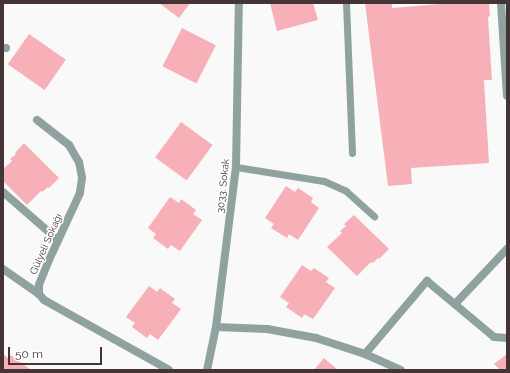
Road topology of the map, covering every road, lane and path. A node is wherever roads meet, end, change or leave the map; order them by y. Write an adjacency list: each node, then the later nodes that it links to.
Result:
1 (240, 3): 7 (street, 3033. Sokak)
2 (346, 3): 6 (lane)
3 (501, 3): 4 (street)
4 (507, 96)
5 (37, 120): 10 (street, Gülyeli Sokağı)
6 (352, 152)
7 (236, 167): 9 (lane); 15 (street, 3033. Sokak)
8 (3, 192): 10 (street)
9 (374, 216)
10 (58, 240): 13 (street, Gülyeli Sokağı)
11 (507, 249): 14 (street)
12 (3, 268): 13 (street)
13 (39, 294): 18 (street)
14 (455, 304): 16 (street); 17 (street)
15 (216, 327): 17 (street); 19 (street, 3033. Sokak)
16 (507, 338)
17 (365, 354): 20 (street)
18 (169, 370)
19 (207, 370)
20 (401, 370)

